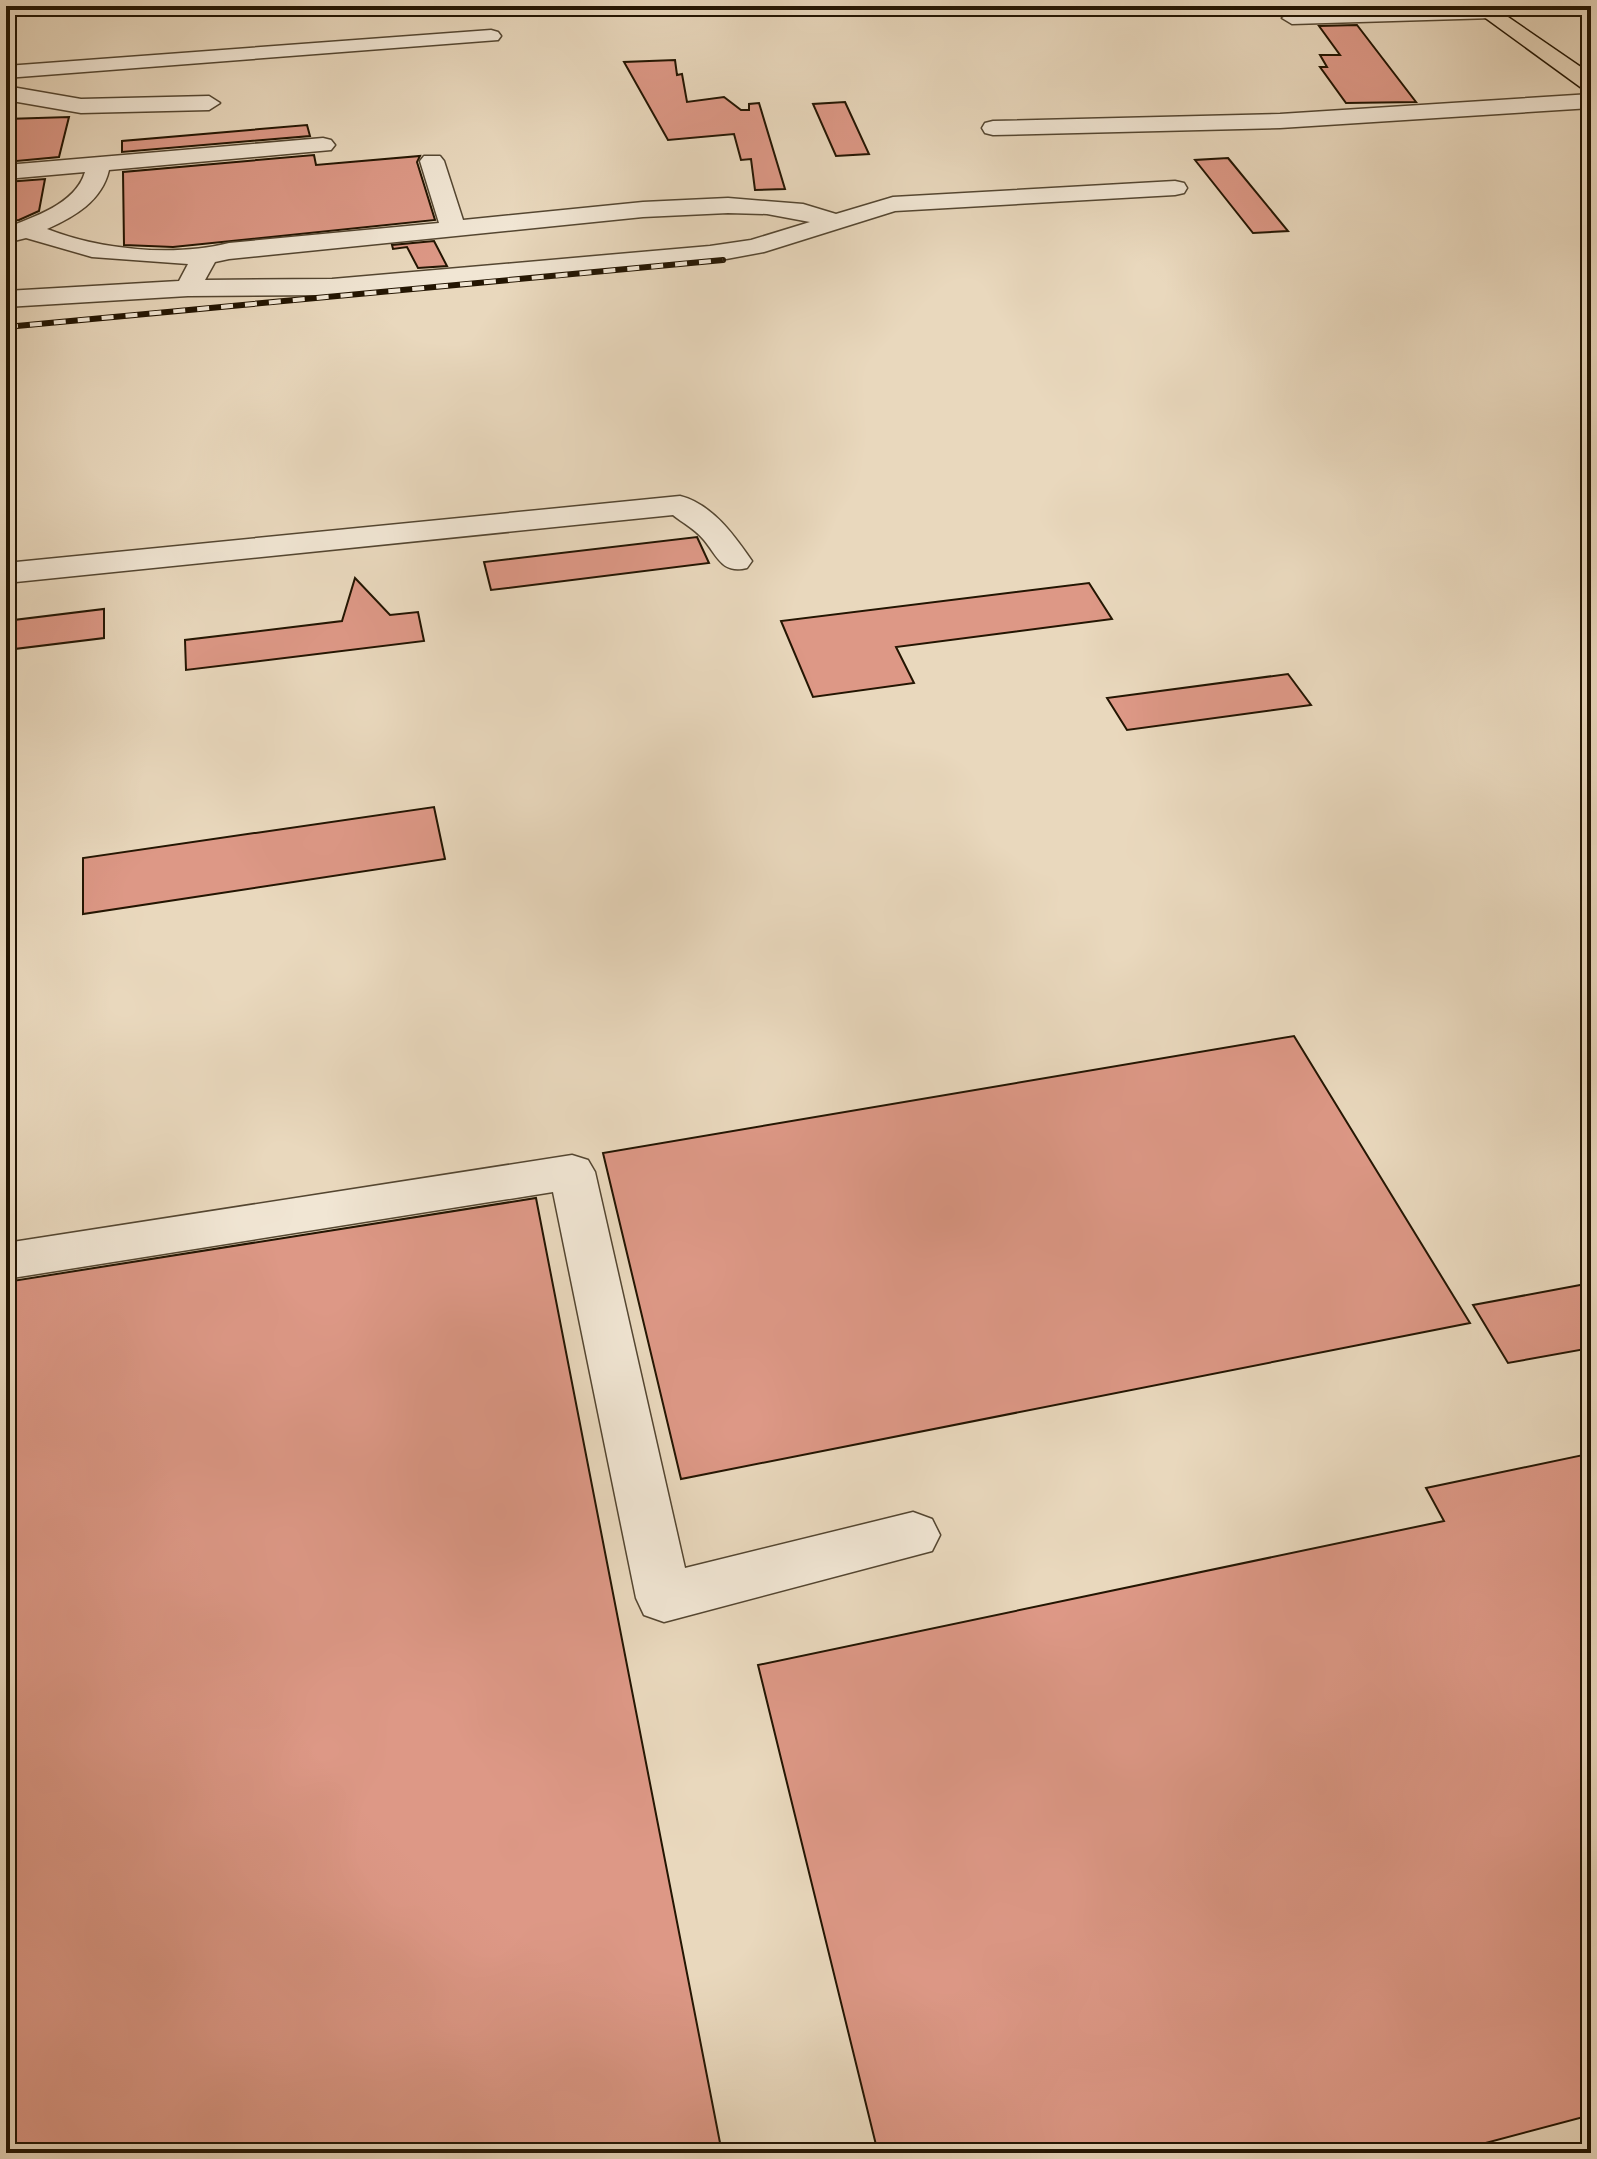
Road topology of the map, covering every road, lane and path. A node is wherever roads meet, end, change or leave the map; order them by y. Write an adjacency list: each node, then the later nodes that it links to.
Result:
1 (1483, 10): 2 (lane); 5 (main road)
2 (1292, 18)
3 (491, 36): 4 (lane)
4 (6, 72)
5 (1591, 84)
6 (6, 93): 8 (lane)
7 (1591, 101): 9 (lane)
8 (209, 103)
9 (993, 128)
10 (323, 145): 12 (lane)
11 (432, 161): 16 (lane)
12 (99, 164): 13 (lane); 17 (lane)
13 (6, 172)
14 (1175, 188): 15 (lane)
15 (833, 221): 16 (lane); 19 (lane)
16 (453, 229): 18 (lane)
17 (16, 232): 18 (lane)
18 (205, 257): 19 (lane)
19 (188, 288): 20 (lane)
20 (6, 299)
21 (736, 561): 22 (lane)
22 (6, 573)
23 (6, 1261): 24 (lane)
24 (913, 1535)

